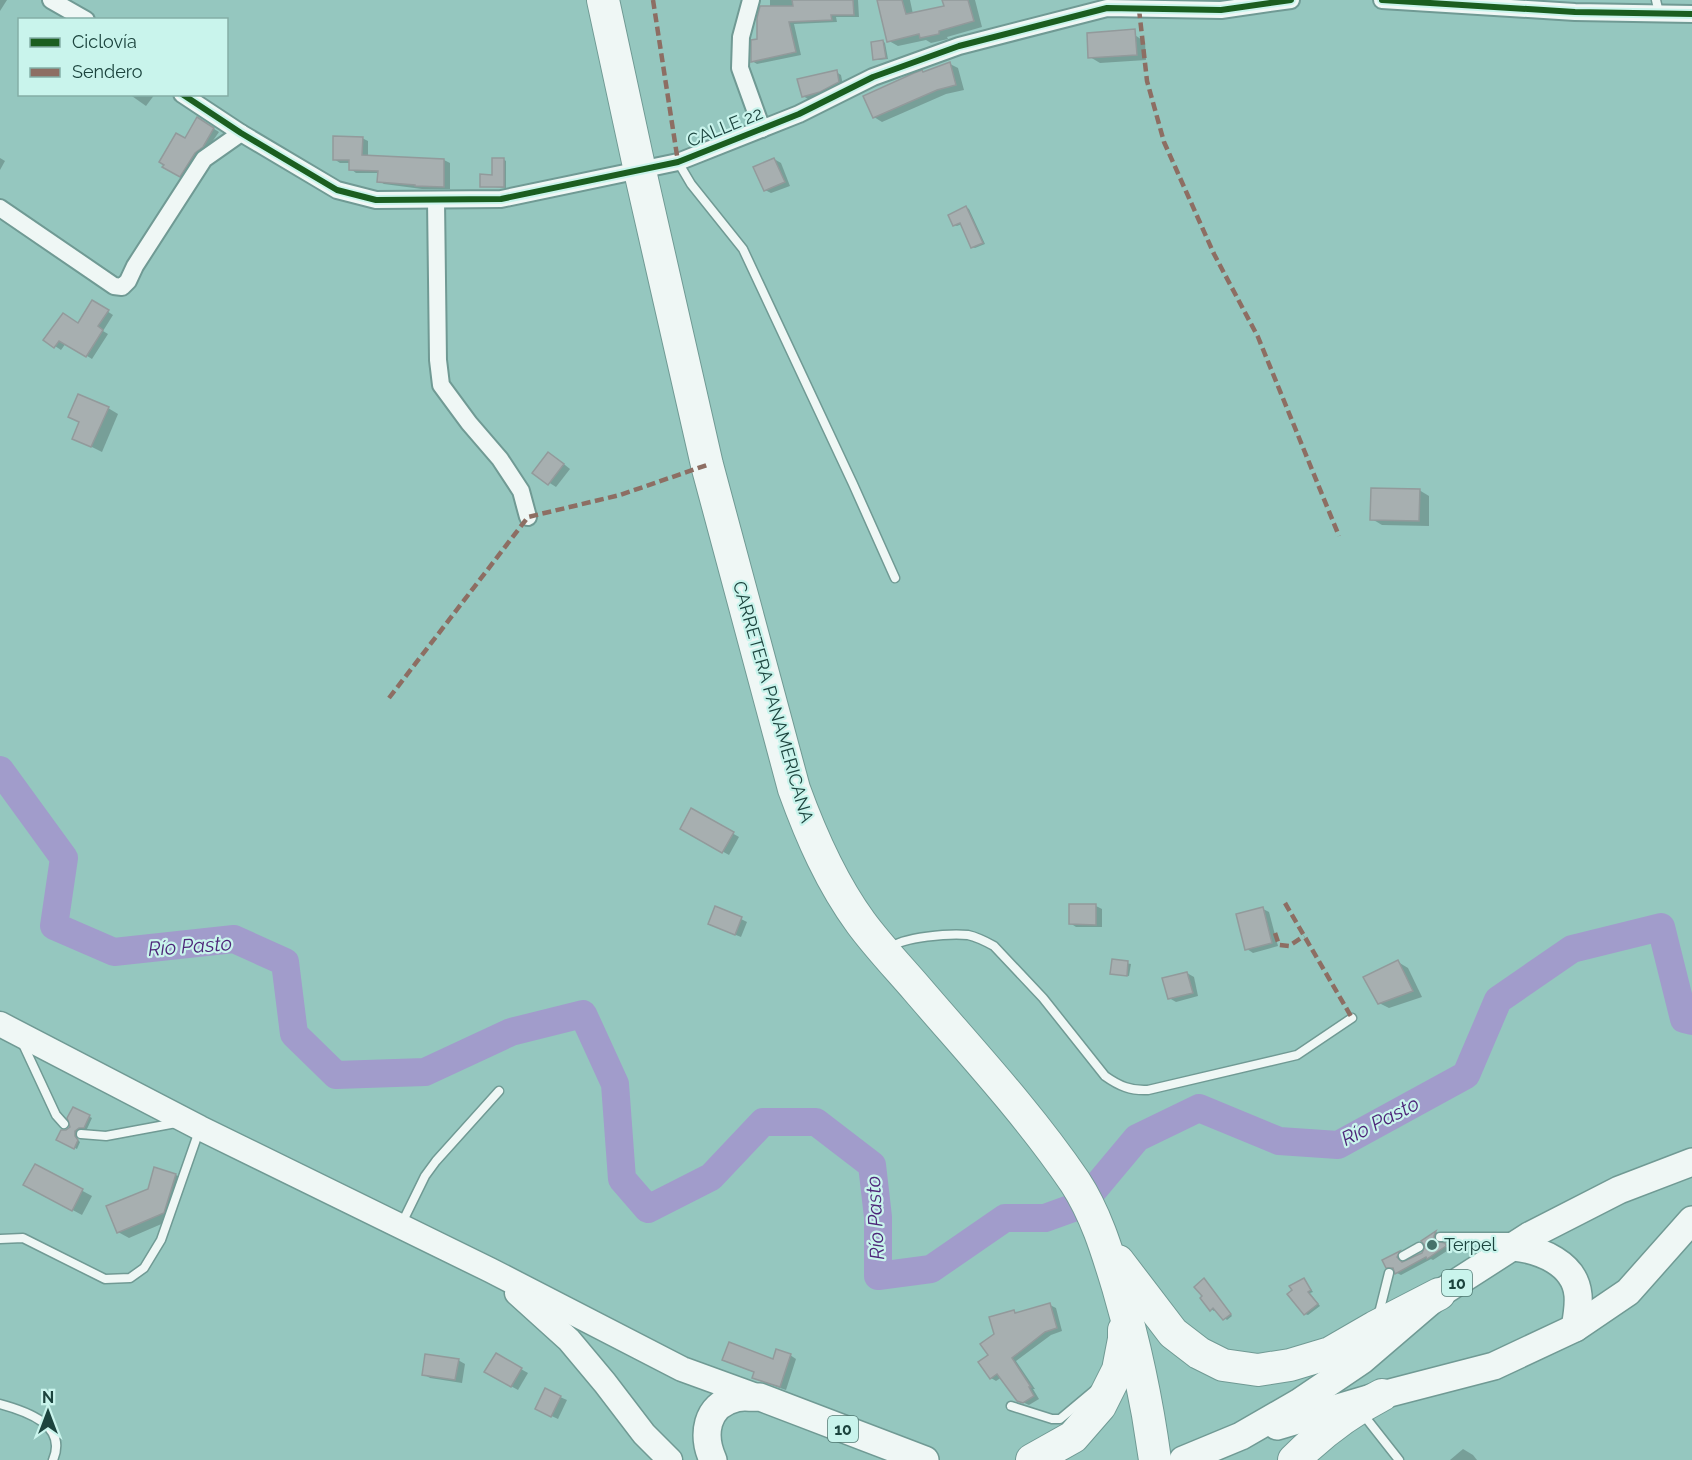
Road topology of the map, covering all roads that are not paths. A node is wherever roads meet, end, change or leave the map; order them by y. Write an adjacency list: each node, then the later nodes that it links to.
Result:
1 (51, 0): 8 (street)
2 (603, 0): 13 (highway, CARRETERA PANAMERICANA)
3 (751, 0): 10 (street)
4 (1291, 0): 10 (street, CALLE 22)
5 (1382, 0): 6 (street)
6 (1657, 7): 7 (street)
7 (1692, 14)
8 (82, 18)
9 (185, 96): 11 (street, CALLE 22)
10 (762, 129): 12 (street, CALLE 22)
11 (241, 133): 14 (street, CALLE 22); 15 (street)
12 (678, 162): 13 (street, CALLE 22); 17 (lane)
13 (640, 171): 14 (street, CALLE 22); 18 (highway, CARRETERA PANAMERICANA)
14 (436, 200): 16 (street)
15 (0, 208)
16 (528, 518)
17 (895, 579)
18 (885, 953): 19 (lane); 28 (highway, CARRETERA PANAMERICANA)
19 (1352, 1018)
20 (9, 1028): 22 (lane); 23 (main road, 10)
21 (499, 1091): 27 (lane)
22 (64, 1124)
23 (193, 1124): 24 (lane); 27 (main road, 10); 30 (lane)
24 (81, 1134)
25 (1692, 1162): 31 (main road, 10)
26 (1692, 1220): 39 (main road, 10)
27 (400, 1226): 34 (main road, 10)
28 (1100, 1232): 37 (highway, CARRETERA PANAMERICANA); 38 (highway)
29 (1440, 1237): 31 (lane)
30 (0, 1239)
31 (1521, 1242): 36 (main road, 10); 39 (main road)
32 (1419, 1247): 33 (lane)
33 (1403, 1256)
34 (490, 1270): 41 (main road, 10); 48 (main road, 10)
35 (1389, 1273): 38 (lane)
36 (1439, 1294): 38 (highway); 45 (main road, 10)
37 (1124, 1308): 40 (highway); 52 (highway, CARRETERA PANAMERICANA)
38 (1375, 1327)
39 (1575, 1328): 42 (main road, 10)
40 (1118, 1370): 44 (lane); 51 (highway)
41 (760, 1397): 49 (main road); 50 (main road, 10)
42 (1370, 1401): 45 (main road, 10); 53 (highway); 54 (lane)
43 (0, 1404): 47 (lane)
44 (1011, 1407)
45 (1241, 1436): 46 (main road, 10)
46 (1187, 1459)
47 (53, 1460)
48 (670, 1460)
49 (713, 1460)
50 (925, 1460)
51 (1032, 1460)
52 (1155, 1460)
53 (1294, 1460)
54 (1399, 1460)

